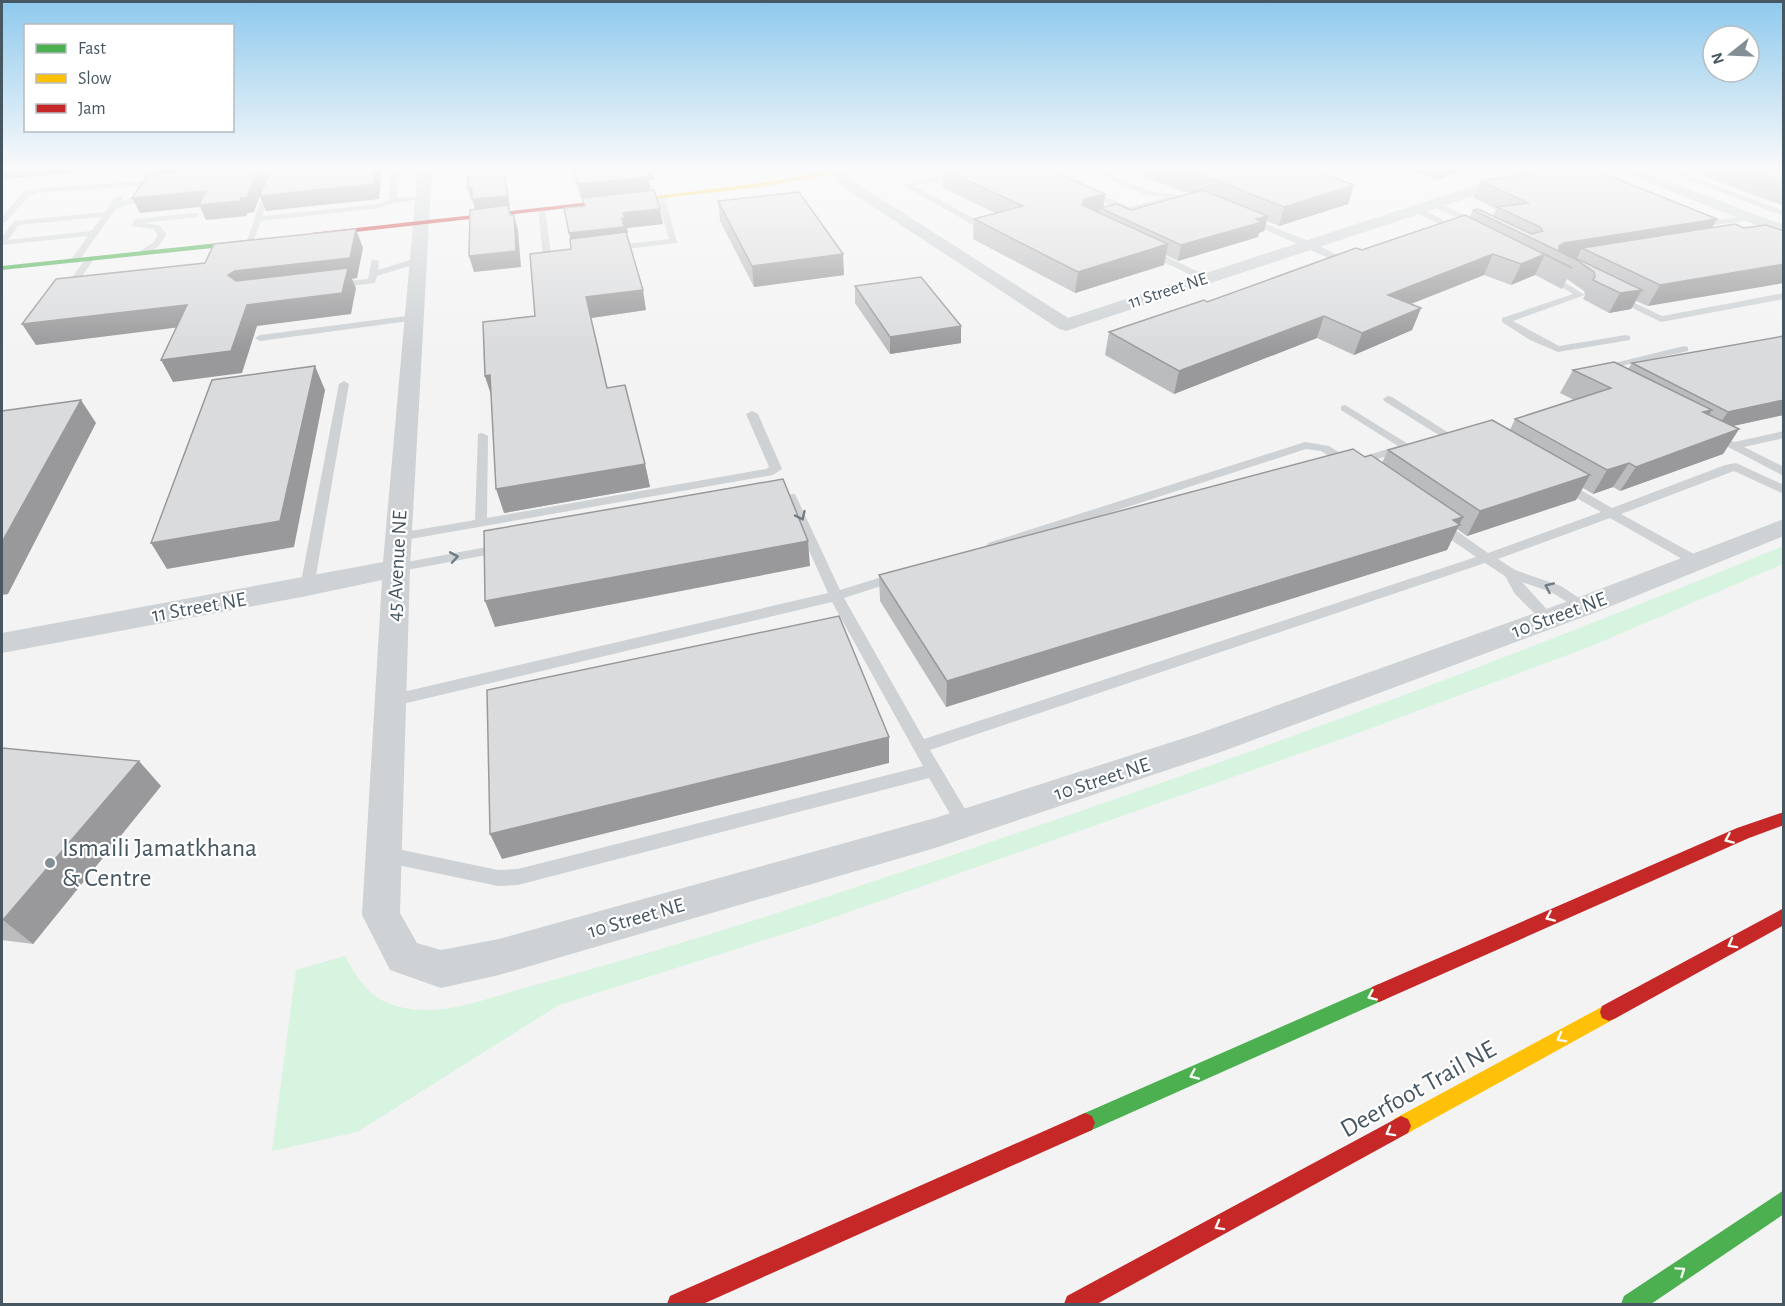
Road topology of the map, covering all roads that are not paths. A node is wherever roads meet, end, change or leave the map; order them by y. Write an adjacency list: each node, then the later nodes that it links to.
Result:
1 (13, 229): 23 (lane)
2 (56, 229): 21 (lane)
3 (72, 229): 18 (lane)
4 (97, 229): 18 (lane)
5 (158, 229): 28 (lane)
6 (254, 229): 24 (lane)
7 (333, 229): 20 (main road)
8 (421, 229): 31 (street, 45 Avenue NE)
9 (543, 229): 29 (lane)
10 (670, 229): 27 (lane)
11 (919, 229): 38 (street, 11 Street NE)
12 (1273, 229): 25 (lane)
13 (1358, 229): 25 (street, 11 Street NE)
14 (1459, 229): 17 (lane)
15 (1773, 229): 19 (lane)
16 (34, 232): 21 (lane)
17 (1447, 232)
18 (94, 233): 32 (lane)
19 (1763, 233)
20 (295, 237)
21 (28, 239): 23 (lane)
22 (272, 239): 24 (main road)
23 (2, 242)
24 (249, 242): 28 (main road)
25 (1311, 244): 34 (lane); 38 (street, 11 Street NE)
26 (1136, 246): 38 (lane)
27 (605, 250)
28 (143, 253): 30 (main road)
29 (570, 254)
30 (90, 259): 32 (main road); 39 (lane)
31 (419, 260): 37 (lane); 43 (street, 45 Avenue NE)
32 (74, 261): 35 (main road)
33 (375, 261): 37 (lane)
34 (1364, 262)
35 (2, 268)
36 (1542, 272): 45 (lane)
37 (373, 274): 40 (lane)
38 (1207, 279)
39 (94, 285)
40 (326, 286)
41 (1608, 293): 42 (lane)
42 (1784, 296)
43 (414, 318): 44 (lane); 67 (street, 45 Avenue NE)
44 (260, 338)
45 (1626, 338)
46 (1684, 349): 47 (lane)
47 (1606, 381)
48 (344, 384): 75 (lane)
49 (1388, 399): 55 (lane)
50 (1345, 408): 55 (lane)
51 (752, 414): 65 (lane)
52 (1704, 432): 56 (lane)
53 (1784, 434): 56 (lane)
54 (482, 436): 65 (lane)
55 (1416, 444): 57 (lane)
56 (1733, 446): 58 (lane)
57 (1350, 464): 59 (lane); 69 (lane)
58 (1784, 472)
59 (1369, 477)
60 (1549, 477): 63 (lane)
61 (1784, 490): 63 (lane)
62 (758, 501): 76 (lane, one-way to 76)
63 (1611, 513): 70 (lane); 71 (lane)
64 (1428, 518): 70 (lane)
65 (482, 522): 67 (lane)
66 (1784, 527): 71 (street, 10 Street NE)
67 (399, 537): 72 (street, 45 Avenue NE)
68 (513, 546): 72 (lane, one-way to 68)
69 (982, 549)
70 (1487, 558): 74 (lane); 81 (lane)
71 (1696, 561): 77 (street, 10 Street NE)
72 (396, 568): 75 (street, 11 Street NE); 80 (street, 45 Avenue NE)
73 (915, 571): 76 (lane)
74 (1510, 573): 77 (lane, one-way to 74); 78 (lane)
75 (307, 587): 79 (street, 11 Street NE)
76 (836, 596): 80 (lane); 81 (lane)
77 (1584, 606): 78 (street, 10 Street NE)
78 (1548, 619): 84 (street, 10 Street NE)
79 (2, 643)
80 (390, 701): 85 (street, 45 Avenue NE)
81 (920, 747): 82 (lane)
82 (933, 770): 84 (lane); 85 (lane)
83 (1784, 818): 89 (main road, one-way to 89)
84 (964, 824): 87 (street, 10 Street NE)
85 (383, 854): 87 (street, 45 Avenue NE)
86 (1784, 916): 90 (main road, Deerfoot Trail NE, one-way to 90)
87 (404, 957)
88 (1784, 1201): 91 (main road, one-way to 88)
89 (678, 1305)
90 (1075, 1305)
91 (1632, 1305)

